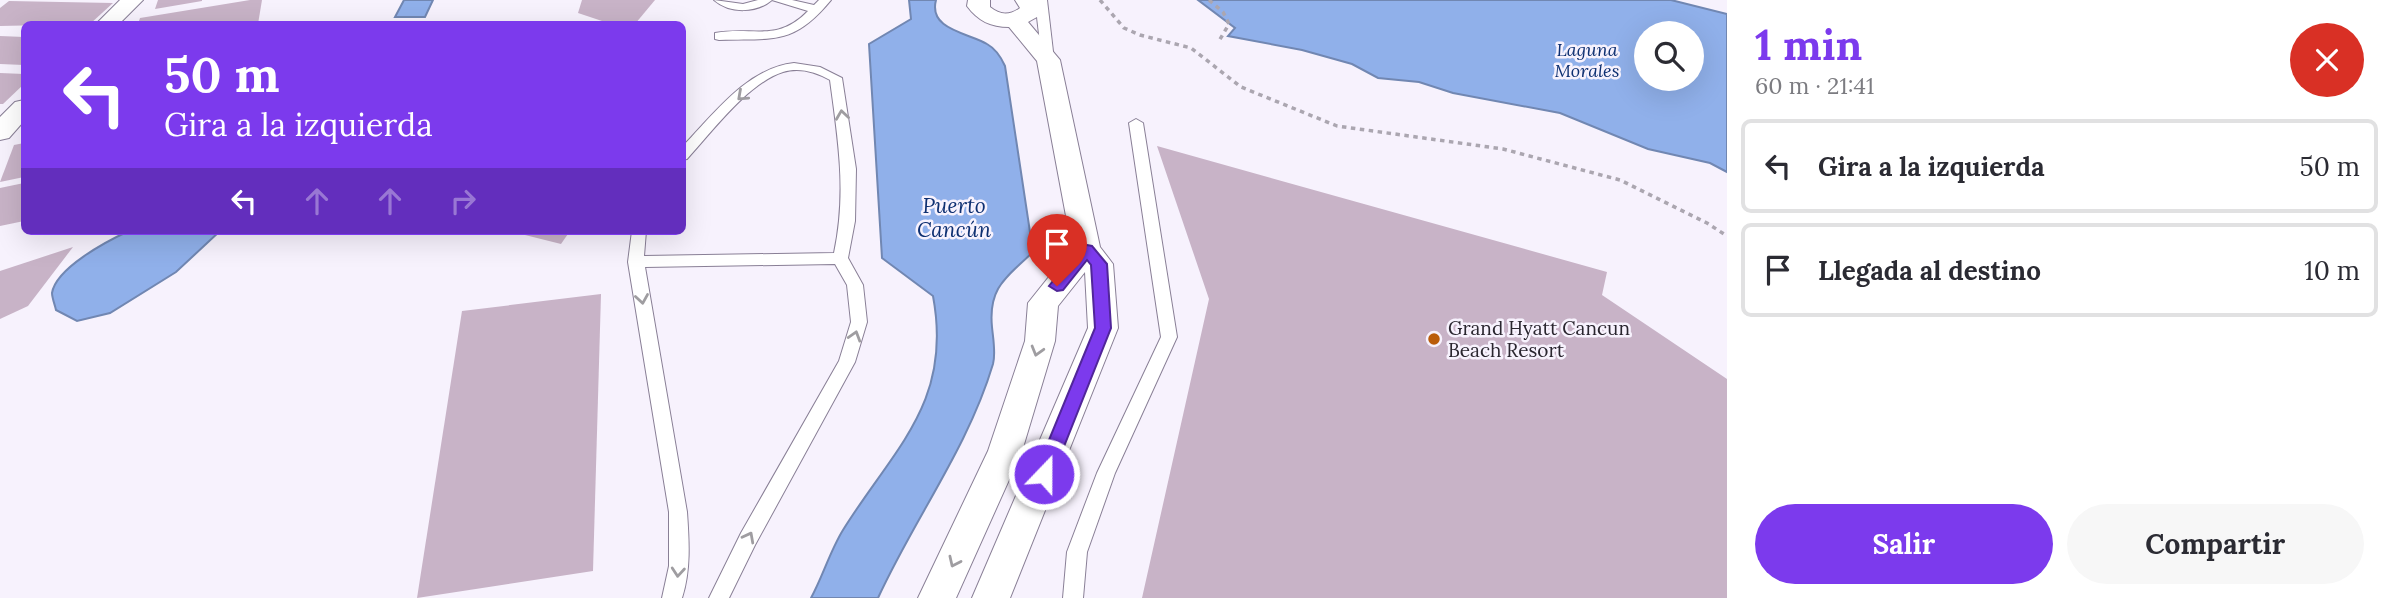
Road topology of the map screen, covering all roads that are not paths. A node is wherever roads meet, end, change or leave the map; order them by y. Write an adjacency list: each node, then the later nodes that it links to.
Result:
1 (132, 0): 9 (street)
2 (720, 0): 3 (lane)
3 (767, 0)
4 (778, 0): 7 (lane)
5 (979, 0): 8 (street)
6 (1041, 0): 11 (lane)
7 (820, 5): 10 (lane)
8 (1021, 10): 11 (street)
9 (110, 21)
10 (719, 36)
11 (1048, 60): 17 (street)
12 (21, 110): 14 (street)
13 (1136, 122): 24 (lane)
14 (0, 132)
15 (686, 152): 18 (lane, one-way to 15)
16 (639, 235): 19 (lane)
17 (1087, 250): 22 (street, one-way to 22); 23 (street)
18 (840, 258): 19 (lane); 21 (lane, one-way to 18)
19 (636, 262): 20 (lane, one-way to 20)
20 (672, 598)
21 (719, 598)
22 (937, 598)
23 (991, 598)
24 (1073, 598)

